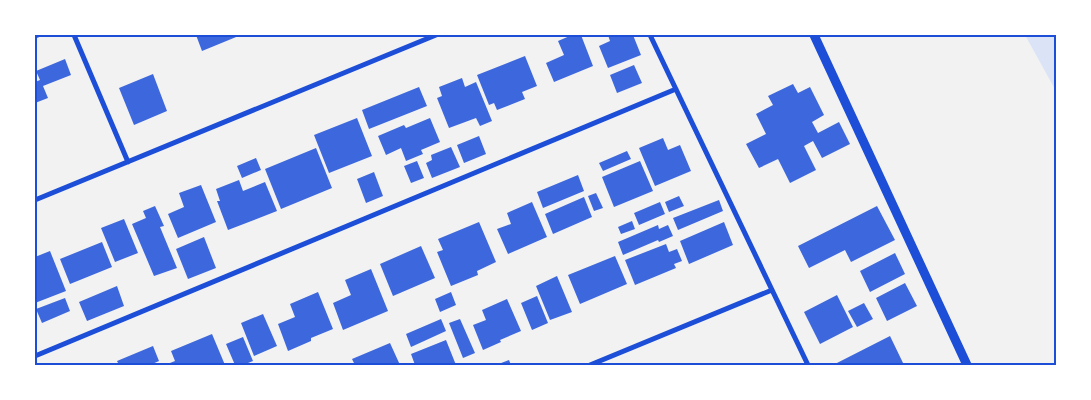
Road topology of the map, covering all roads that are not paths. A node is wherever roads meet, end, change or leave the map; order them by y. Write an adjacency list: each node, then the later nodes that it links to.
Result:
1 (74, 35): 6 (street)
2 (436, 35): 6 (street)
3 (650, 35): 5 (street)
4 (814, 35): 12 (street)
5 (676, 89): 8 (street); 9 (street)
6 (128, 162): 7 (street)
7 (35, 200)
8 (772, 290): 10 (street); 11 (street)
9 (35, 356)
10 (590, 365)
11 (808, 365)
12 (967, 365)

